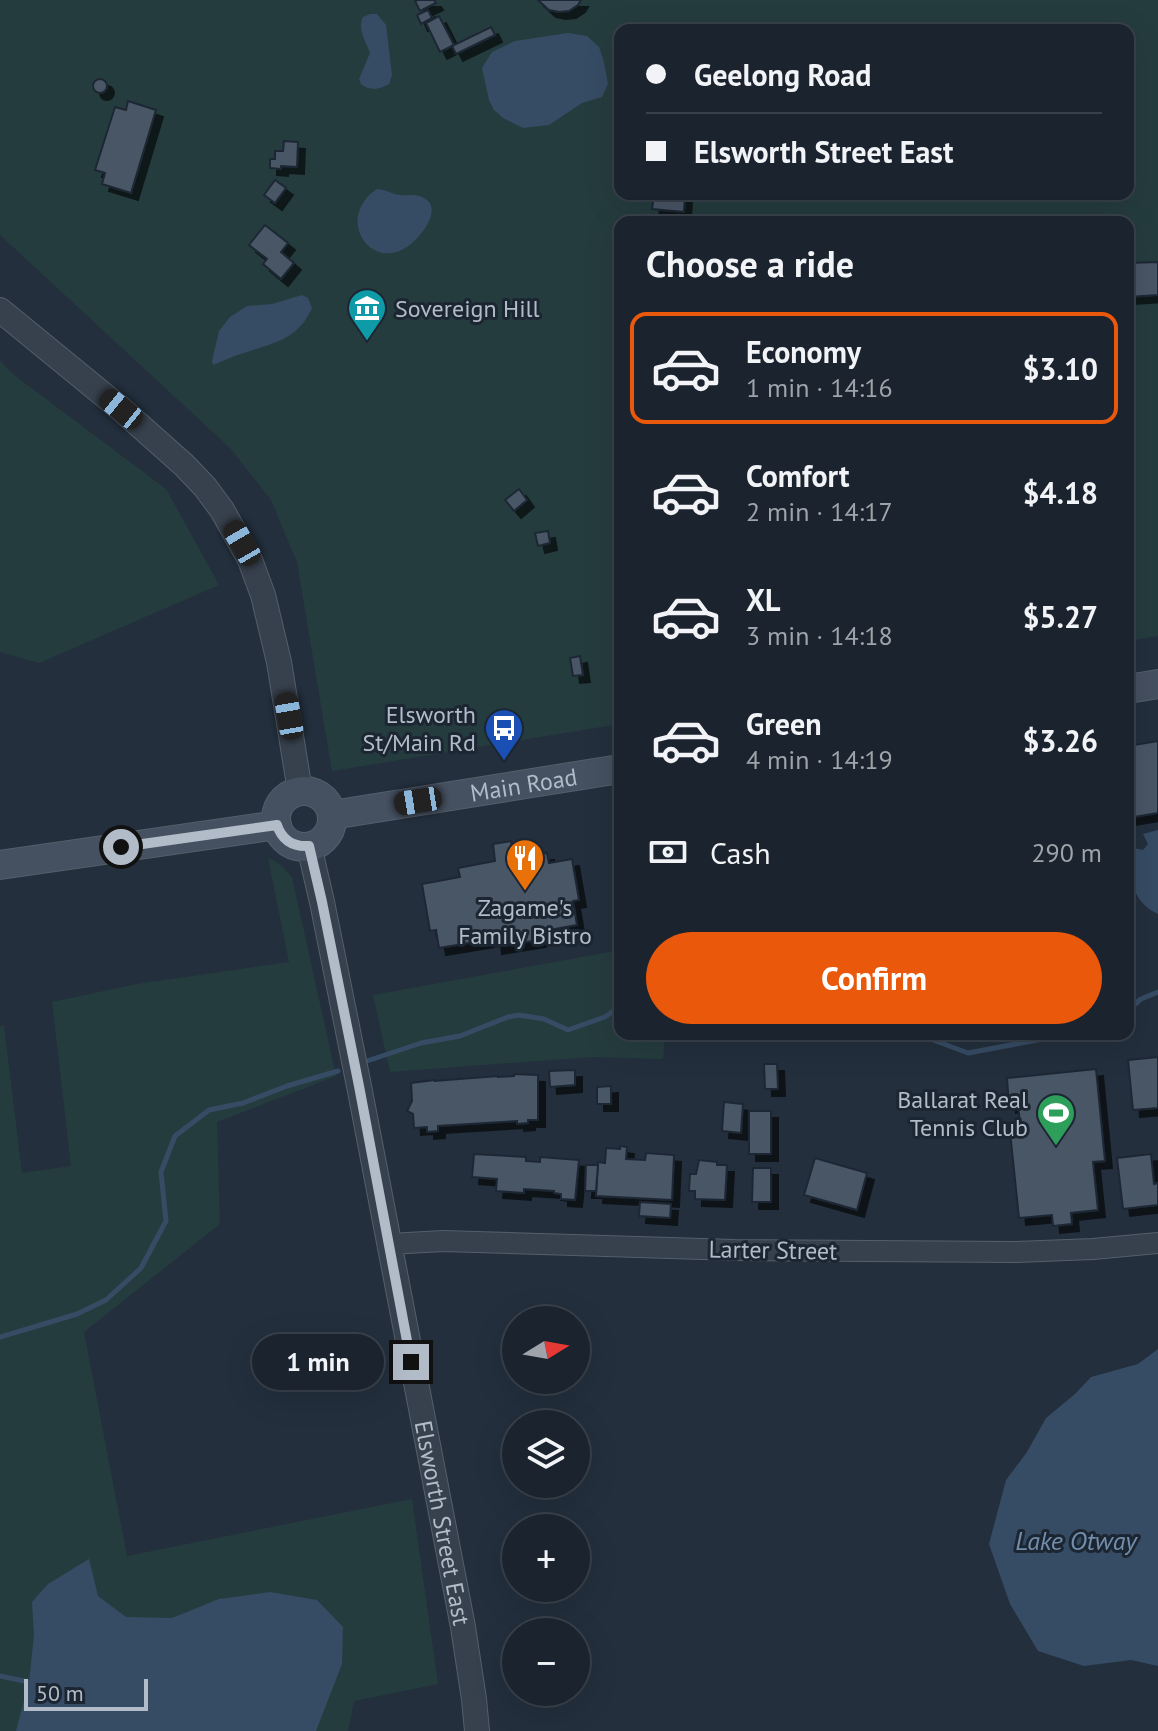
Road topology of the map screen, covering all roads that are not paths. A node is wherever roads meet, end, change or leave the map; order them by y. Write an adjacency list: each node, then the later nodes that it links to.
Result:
1 (0, 310): 5 (street)
2 (1158, 684): 3 (main road)
3 (1134, 688)
4 (614, 770): 6 (main road, Main Road)
5 (300, 791): 6 (main road); 7 (main road)
6 (332, 815): 8 (main road)
7 (277, 825): 8 (main road); 9 (main road)
8 (309, 846): 11 (street, Elsworth Street East)
9 (0, 865)
10 (1158, 1243): 11 (street, Larter Street)
11 (389, 1244): 12 (street, Elsworth Street East)
12 (477, 1731)

